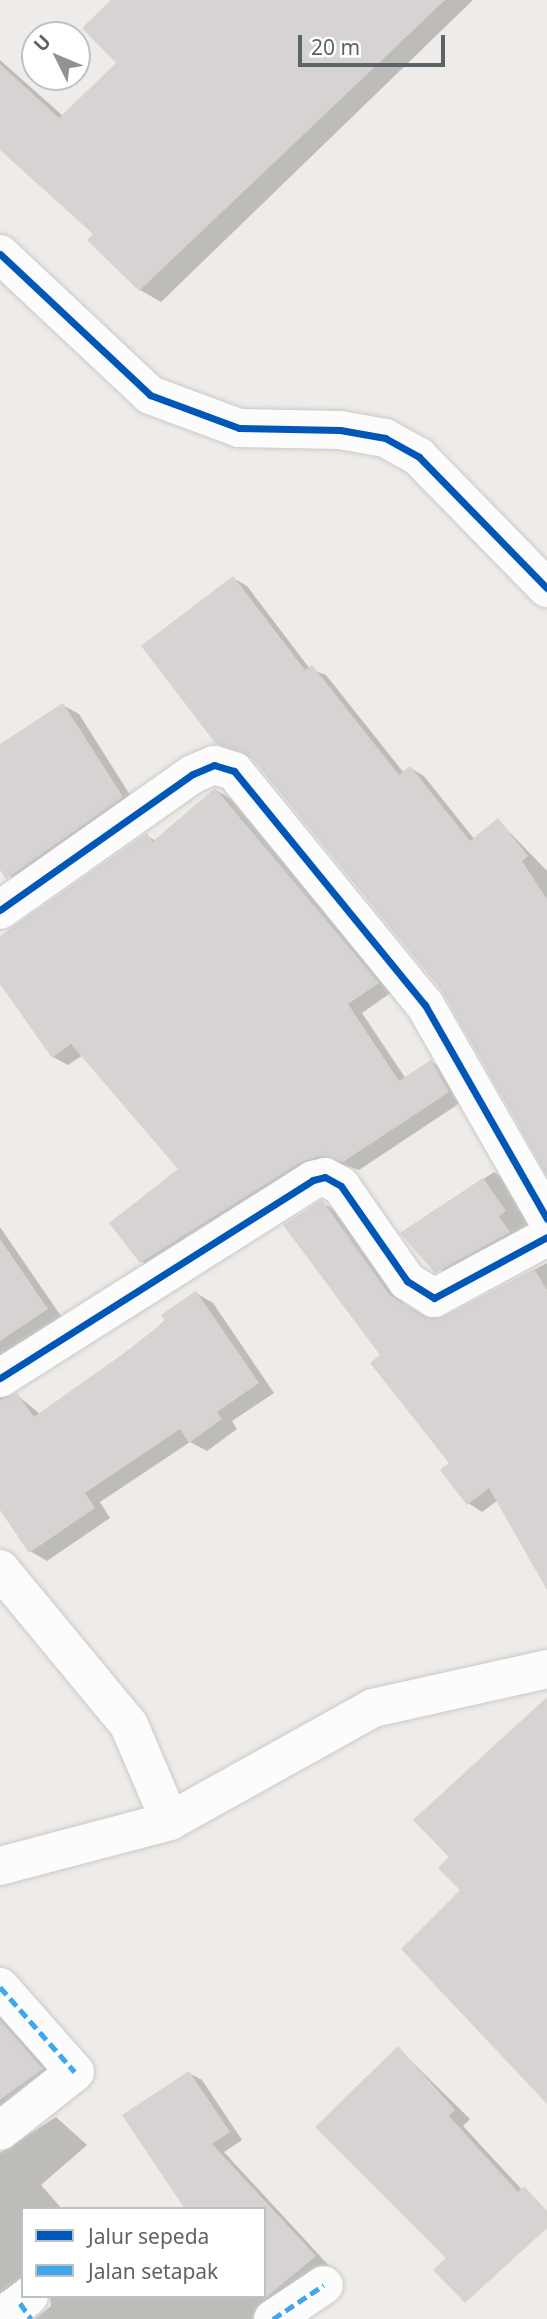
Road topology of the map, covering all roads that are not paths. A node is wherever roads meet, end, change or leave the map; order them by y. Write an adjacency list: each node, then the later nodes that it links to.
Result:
1 (0, 254): 2 (street)
2 (547, 588)
3 (0, 910): 4 (street)
4 (547, 1219)
5 (547, 1237): 6 (street)
6 (0, 1378)
7 (0, 1569): 9 (street)
8 (547, 1668): 9 (street)
9 (170, 1821): 10 (street)
10 (0, 1866)
11 (0, 1987): 12 (street)
12 (0, 2131)
13 (324, 2285): 14 (street)
14 (273, 2319)

